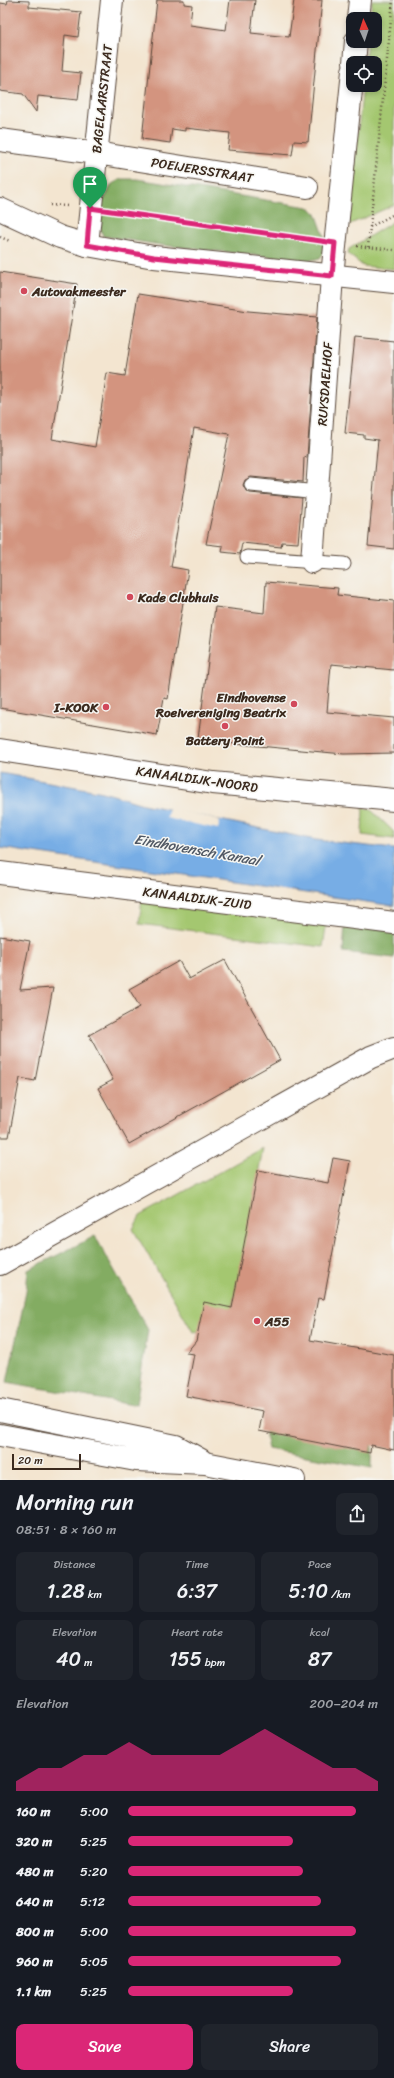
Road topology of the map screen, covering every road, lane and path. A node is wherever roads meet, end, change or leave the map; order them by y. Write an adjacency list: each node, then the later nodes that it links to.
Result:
1 (112, 0): 7 (street, BAGELAARSTRAAT)
2 (360, 0): 4 (street)
3 (393, 0): 13 (path)
4 (359, 12)
5 (351, 92): 14 (street)
6 (0, 140): 7 (street, POEIJERSSTRAAT)
7 (96, 153): 8 (street, POEIJERSSTRAAT); 10 (street, BAGELAARSTRAAT)
8 (307, 187)
9 (51, 206): 10 (path)
10 (90, 208): 14 (path); 15 (street, BAGELAARSTRAAT)
11 (0, 209): 15 (street)
12 (394, 214): 13 (path)
13 (370, 227): 16 (path)
14 (335, 243): 16 (path); 18 (street)
15 (87, 245): 18 (street)
16 (368, 247): 17 (path)
17 (394, 250)
18 (332, 276): 19 (street); 21 (street, RUYSDAELHOF)
19 (394, 282)
20 (251, 485): 21 (lane)
21 (317, 492): 23 (street, RUYSDAELHOF)
22 (247, 557): 23 (lane)
23 (312, 562): 24 (lane)
24 (344, 564)
25 (0, 750): 26 (street, KANAALDIJK-NOORD)
26 (394, 800)
27 (0, 873): 28 (street, KANAALDIJK-ZUID)
28 (394, 923)
29 (394, 1048): 30 (street)
30 (0, 1264)
31 (0, 1410): 33 (street)
32 (0, 1435): 33 (street)
33 (205, 1463): 34 (street)
34 (294, 1480)

